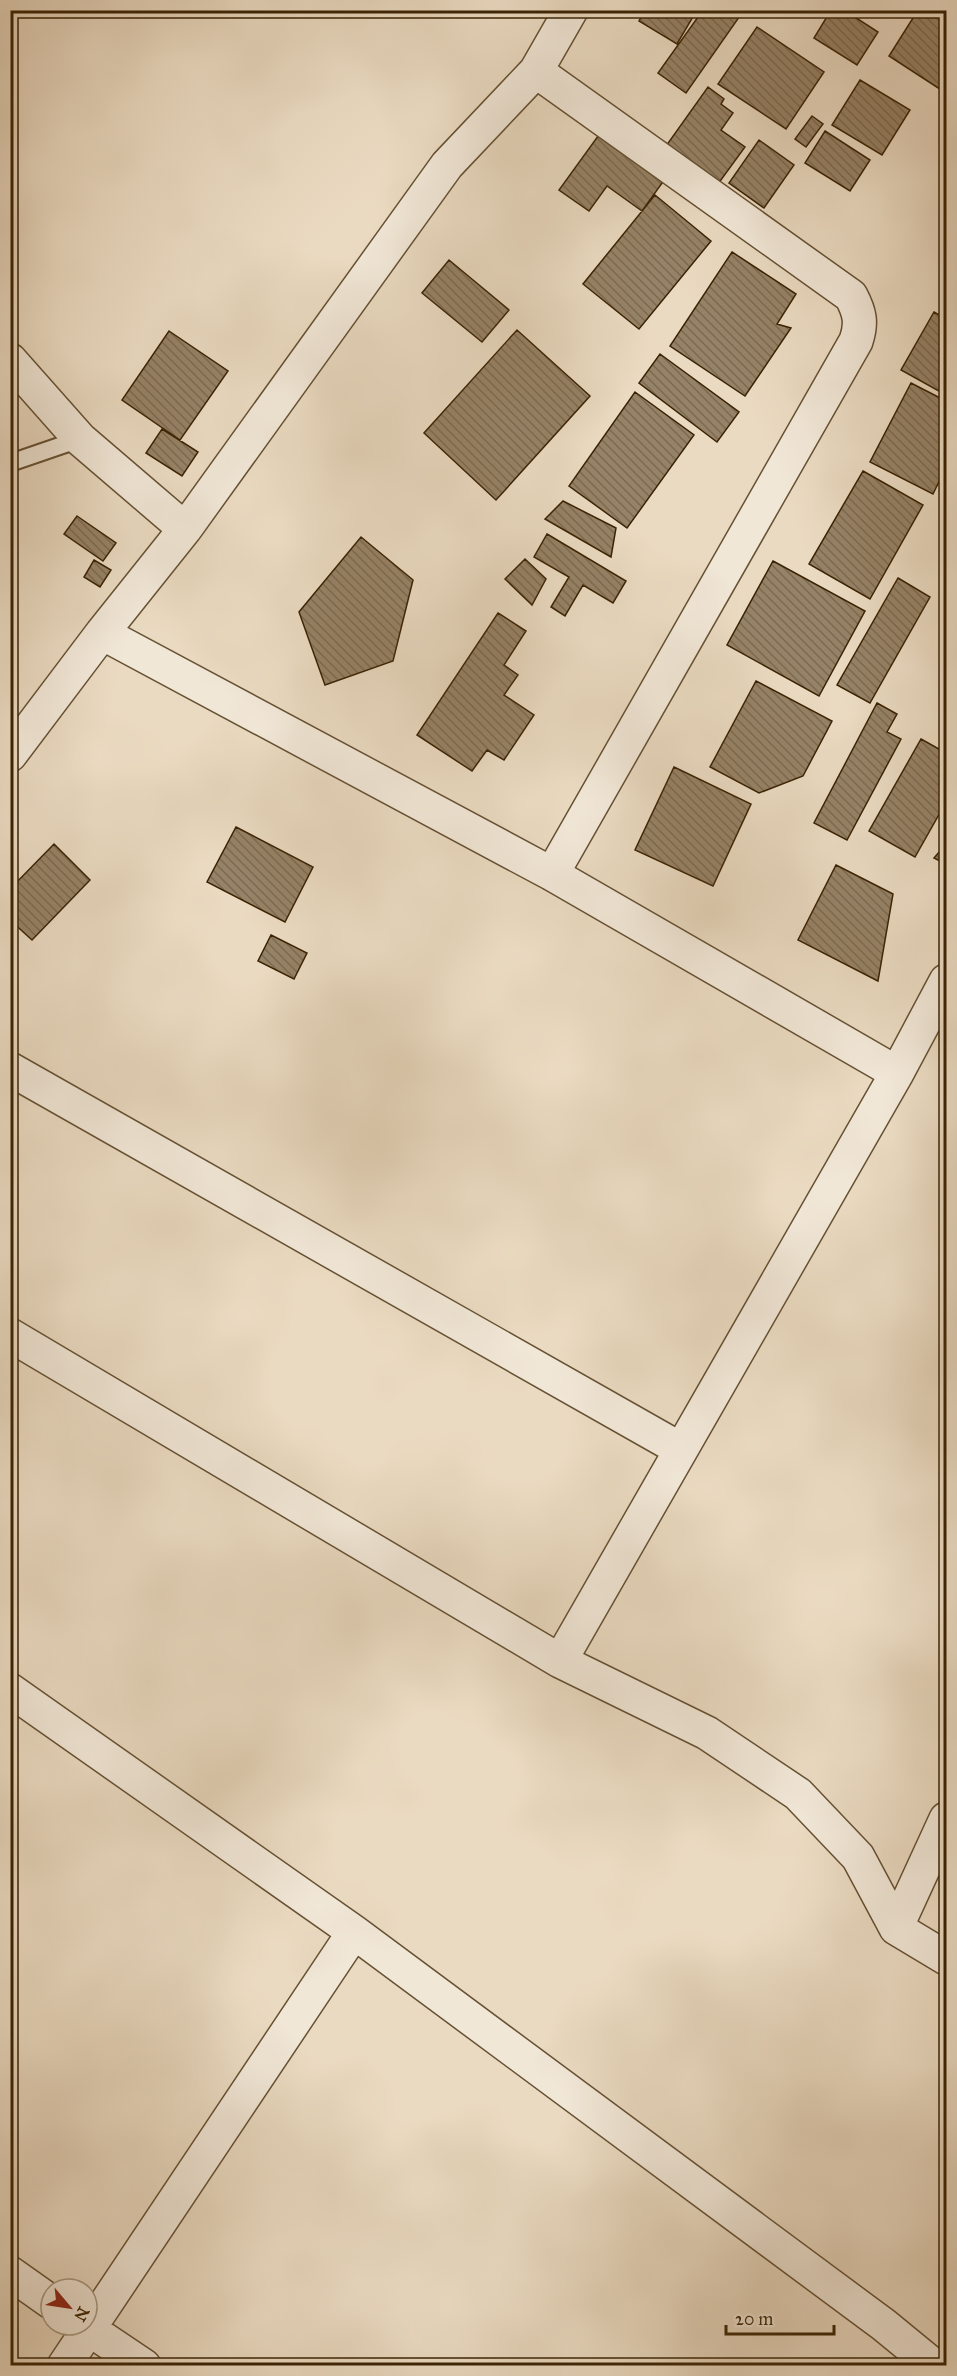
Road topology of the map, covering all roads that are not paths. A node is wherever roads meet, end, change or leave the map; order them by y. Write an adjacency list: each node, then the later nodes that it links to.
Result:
1 (571, 10): 2 (street)
2 (536, 71): 6 (street); 9 (street)
3 (10, 360): 4 (street)
4 (80, 439): 5 (lane); 6 (street)
5 (10, 463)
6 (186, 529): 7 (street)
7 (102, 633): 8 (street); 9 (street)
8 (10, 755)
9 (552, 874): 12 (street)
10 (946, 981): 12 (street)
11 (10, 1069): 14 (street)
12 (897, 1073): 14 (street)
13 (10, 1335): 15 (street)
14 (680, 1449): 15 (street)
15 (560, 1660): 18 (street)
16 (10, 1690): 19 (street)
17 (946, 1819): 18 (street)
18 (896, 1928): 20 (street)
19 (354, 1932): 23 (street); 28 (street)
20 (946, 1958)
21 (10, 2273): 22 (street)
22 (39, 2294)
23 (99, 2305)
24 (99, 2335): 27 (street)
25 (79, 2337): 26 (street)
26 (64, 2366)
27 (144, 2366)
28 (934, 2366)

